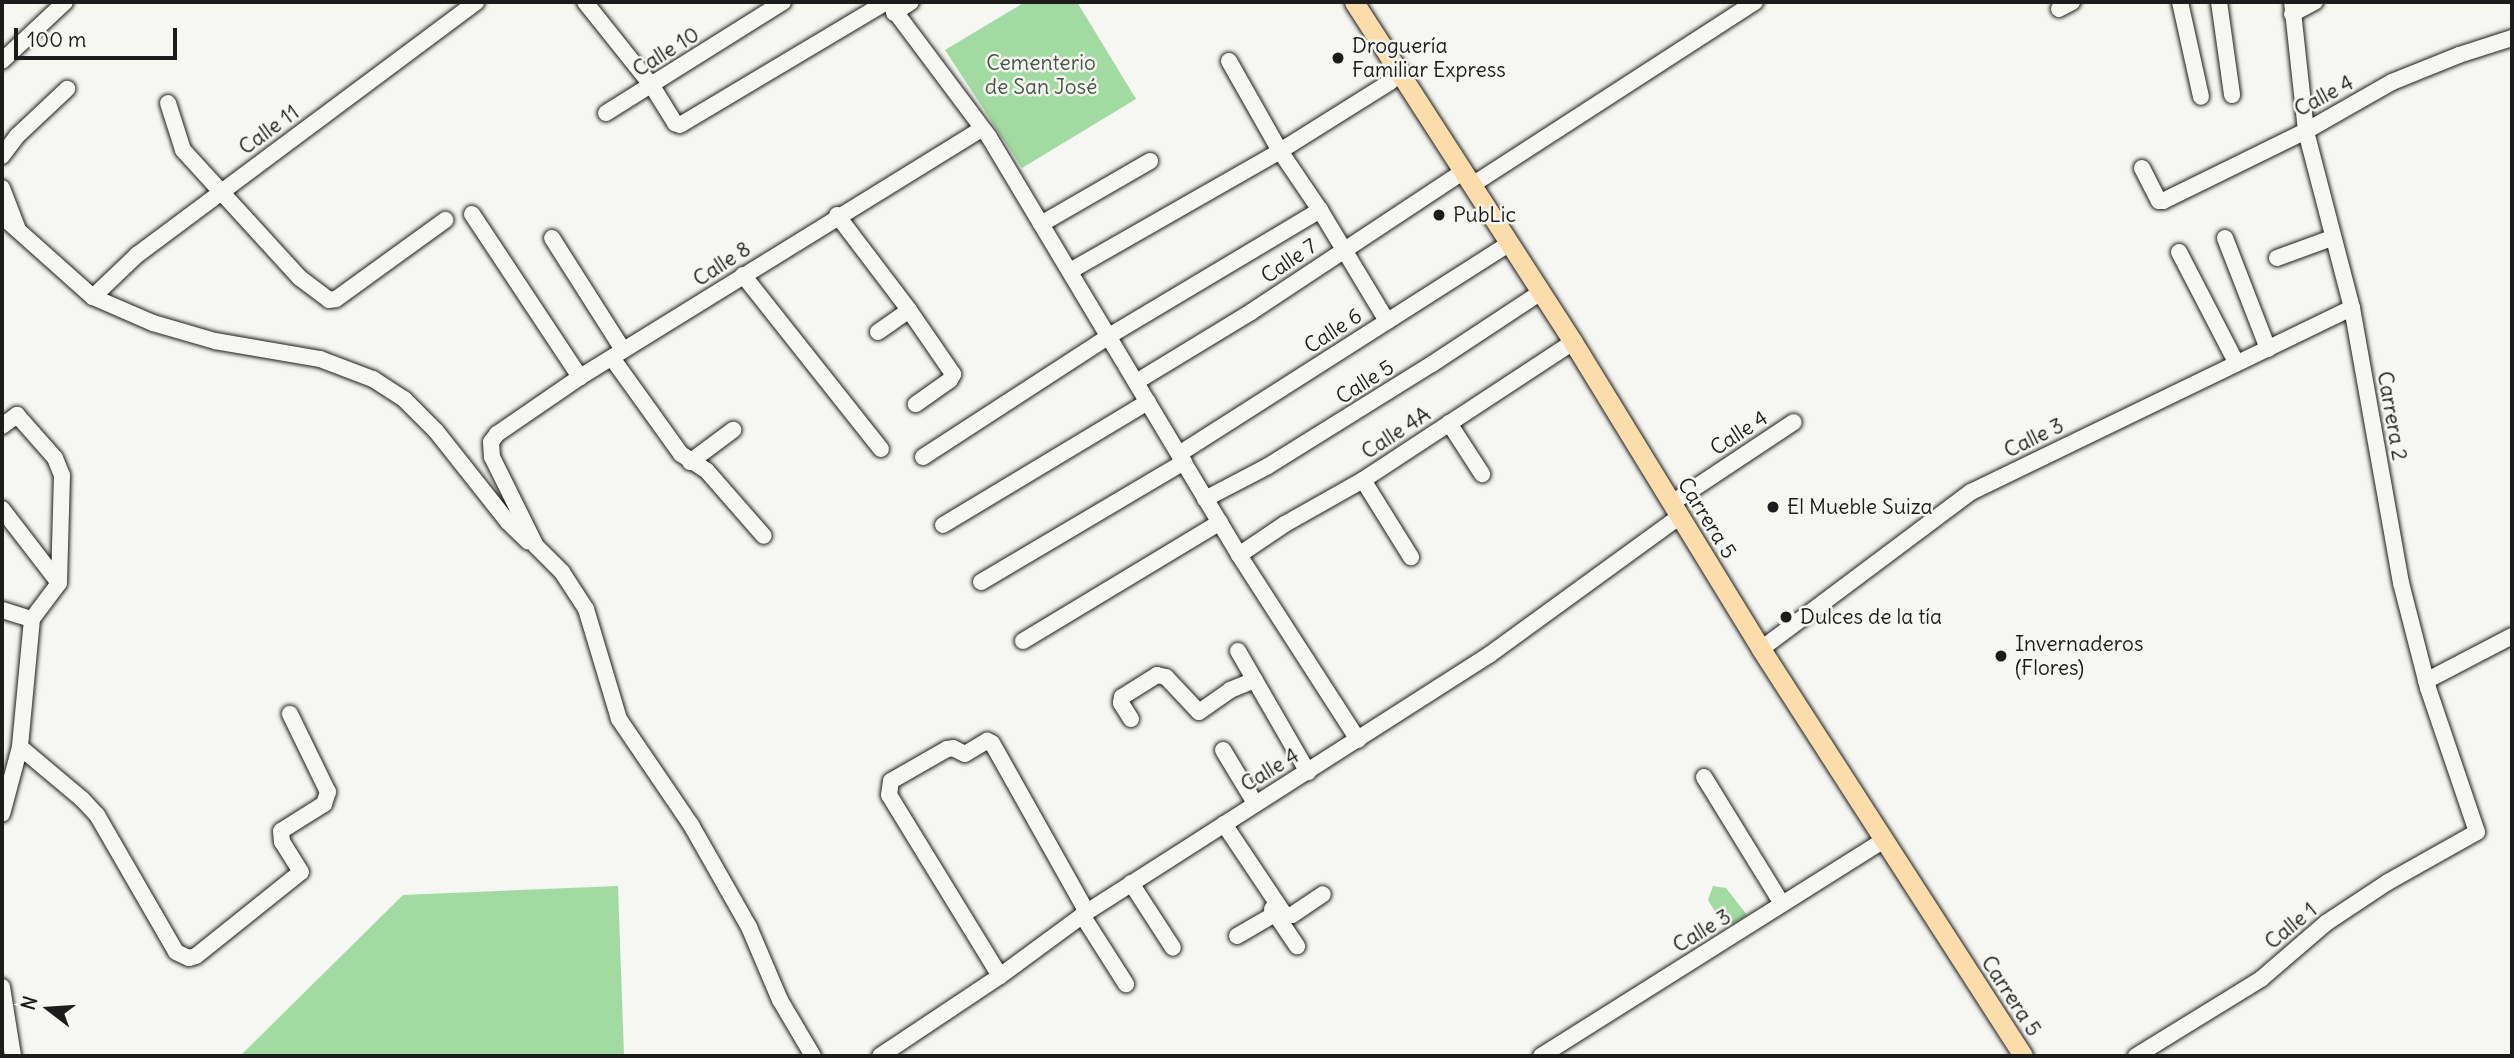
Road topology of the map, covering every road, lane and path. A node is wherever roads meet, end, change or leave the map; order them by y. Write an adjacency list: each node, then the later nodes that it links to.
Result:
1 (65, 2): 14 (street)
2 (585, 2): 17 (street)
3 (783, 2): 17 (street, Calle 10)
4 (911, 2): 11 (street)
5 (1354, 2): 29 (main road, Carrera 5)
6 (1755, 2): 29 (street, Calle 7)
7 (2180, 2): 20 (street)
8 (2219, 2): 19 (street)
9 (2315, 2): 12 (street)
10 (467, 4): 31 (street, Calle 11)
11 (889, 5): 17 (street); 23 (street)
12 (2292, 8): 24 (street, Carrera 2)
13 (2512, 38): 24 (street, Calle 4)
14 (2, 61)
15 (1229, 61): 25 (street)
16 (1390, 82): 25 (street)
17 (652, 86): 22 (street, Calle 10)
18 (67, 89): 26 (street)
19 (2232, 95)
20 (2201, 97)
21 (168, 103): 31 (street)
22 (606, 113)
23 (982, 129): 34 (street, Calle 8); 37 (street)
24 (2306, 131): 28 (street, Calle 4); 40 (street, Carrera 2)
25 (1280, 151): 32 (street); 46 (street)
26 (2, 156)
27 (1150, 162): 37 (street)
28 (2141, 168)
29 (1468, 178): 42 (main road, Carrera 5); 43 (street, Calle 7)
30 (2, 188): 38 (street)
31 (223, 192): 36 (street); 49 (street, Calle 11)
32 (1320, 209): 43 (street); 54 (street)
33 (472, 214): 59 (street)
34 (837, 215): 47 (street, Calle 8); 51 (street)
35 (2, 216): 38 (street)
36 (445, 220)
37 (1041, 224): 46 (street)
38 (18, 229): 49 (street)
39 (552, 237): 57 (street)
40 (2332, 237): 45 (street); 50 (street, Carrera 2)
41 (2225, 238): 56 (street)
42 (1510, 243): 48 (main road, Carrera 5); 52 (street, Calle 6)
43 (1343, 250): 52 (street); 60 (street, Calle 7)
44 (2179, 252): 58 (street)
45 (2277, 258)
46 (1070, 271): 54 (street)
47 (743, 275): 57 (street, Calle 8); 67 (street)
48 (1541, 292): 55 (main road, Carrera 5); 73 (street, Calle 5)
49 (93, 297): 79 (street)
50 (2351, 308): 56 (street, Calle 3); 92 (street, Carrera 2)
51 (909, 310): 53 (street); 62 (street)
52 (1387, 321): 69 (street, Calle 6)
53 (878, 331)
54 (1109, 336): 60 (street); 68 (street)
55 (1573, 342): 64 (street, Calle 4A); 75 (main road, Carrera 5)
56 (2268, 349): 58 (street, Calle 3)
57 (617, 354): 59 (street, Calle 8); 70 (street)
58 (2236, 362): 89 (street, Calle 3)
59 (580, 377): 79 (street, Calle 8)
60 (1136, 382): 61 (street)
61 (1148, 402): 69 (street); 77 (street)
62 (916, 404)
63 (1794, 422): 75 (street, Calle 4)
64 (1449, 423): 71 (street); 72 (street, Calle 4A)
65 (2, 426): 83 (street)
66 (733, 430): 70 (street)
67 (881, 449)
68 (923, 457)
69 (1181, 458): 73 (street); 82 (street, Calle 6)
70 (690, 462): 78 (street)
71 (1482, 474)
72 (1363, 480): 80 (street, Calle 4A); 81 (street)
73 (1205, 499): 76 (street)
74 (2, 509): 83 (street)
75 (1676, 509): 89 (main road, Carrera 5); 95 (street, Calle 4)
76 (1220, 522): 80 (street); 87 (street)
77 (943, 525)
78 (764, 536)
79 (536, 546): 117 (street)
80 (1239, 555): 95 (street)
81 (1411, 557)
82 (981, 582)
83 (59, 583): 85 (street)
84 (2, 610): 85 (street)
85 (32, 619): 96 (street)
86 (2512, 636): 92 (street)
87 (1023, 641)
88 (2512, 646): 92 (street)
89 (1761, 649): 104 (main road, Carrera 5)
90 (1238, 651): 91 (street)
91 (1255, 680): 94 (street); 98 (street)
92 (2427, 685): 103 (street, Carrera 2)
93 (290, 714): 96 (street)
94 (1131, 719)
95 (1358, 740): 98 (street, Calle 4)
96 (20, 747): 101 (street)
97 (1223, 750): 100 (street)
98 (1308, 772): 100 (street, Calle 4)
99 (1704, 777): 107 (street)
100 (1255, 803): 102 (street, Calle 4)
101 (2, 814)
102 (1222, 826): 105 (street, Calle 4); 106 (street); 109 (street)
103 (2477, 832): 121 (street, Calle 1)
104 (1884, 840): 107 (street, Calle 3); 120 (main road, Carrera 5)
105 (1131, 883): 108 (street, Calle 4); 112 (street)
106 (1323, 894)
107 (1782, 904): 119 (street, Calle 3)
108 (1085, 913): 113 (street, Calle 4); 113 (street); 114 (street)
109 (1275, 914): 110 (street); 111 (street)
110 (1237, 936)
111 (1297, 946)
112 (1173, 948)
113 (1000, 976): 118 (street, Calle 4)
114 (1126, 984)
115 (2, 987): 116 (street)
116 (13, 1056)
117 (813, 1056)
118 (880, 1056)
119 (1541, 1056)
120 (2023, 1056)
121 (2136, 1056)

